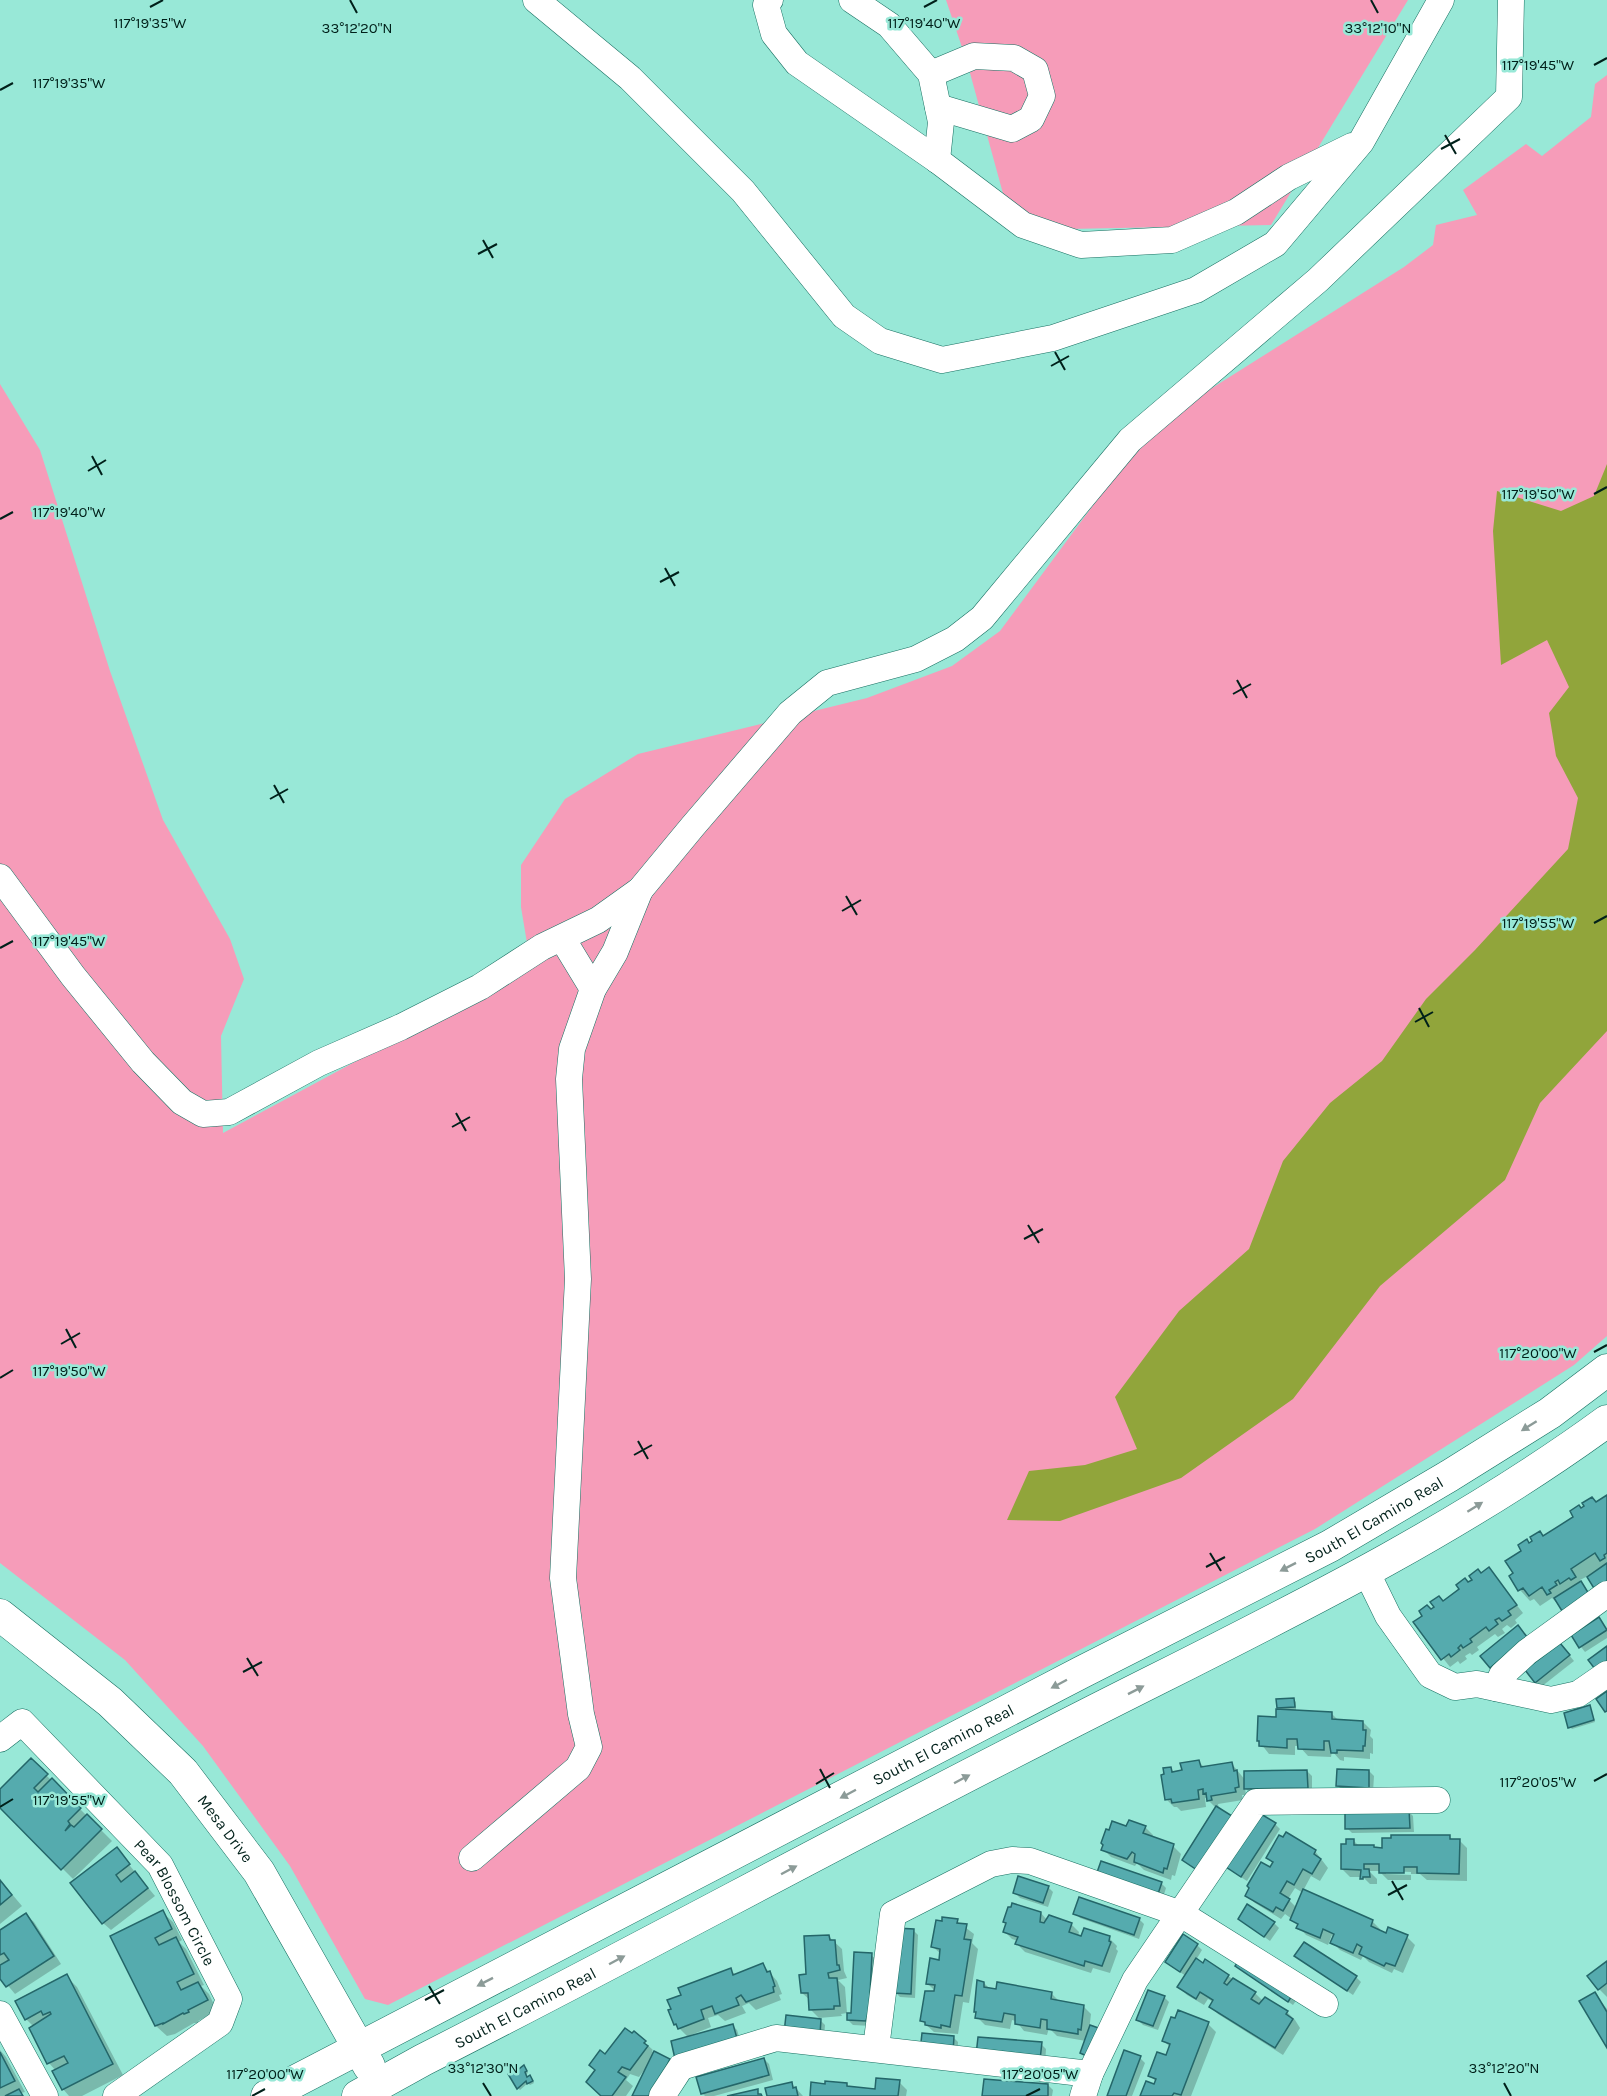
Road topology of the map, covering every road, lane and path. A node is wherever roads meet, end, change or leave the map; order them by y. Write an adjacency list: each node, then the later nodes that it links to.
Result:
1 (536, 0): 8 (street)
2 (770, 0): 9 (street)
3 (852, 0): 6 (street)
4 (1441, 0): 8 (street)
5 (1510, 0): 11 (street)
6 (931, 74): 7 (street); 7 (street)
7 (938, 107): 9 (street)
8 (1361, 142): 9 (street)
9 (937, 160)
10 (0, 877): 12 (street)
11 (640, 890): 12 (street); 13 (street)
12 (562, 938): 13 (street)
13 (593, 989): 24 (street)
14 (1607, 1370): 29 (main road, South El Camino Real, one-way to 29)
15 (1607, 1393): 16 (main road)
16 (1605, 1427): 17 (main road, South El Camino Real, one-way to 16)
17 (1366, 1572): 21 (street); 31 (main road, South El Camino Real, one-way to 17)
18 (1607, 1594): 21 (street)
19 (0, 1615): 29 (main road, Mesa Drive)
20 (1607, 1674): 21 (street)
21 (1496, 1688)
22 (0, 1739): 33 (street, Pear Blossom Circle)
23 (1437, 1800): 25 (street)
24 (472, 1858)
25 (1181, 1914): 26 (street); 28 (street); 30 (street)
26 (1325, 2004)
27 (0, 2014): 32 (street)
28 (876, 2048): 30 (street); 35 (street)
29 (359, 2049): 31 (main road, Mesa Drive); 34 (main road, South El Camino Real)
30 (1087, 2085)
31 (374, 2092)
32 (45, 2096)
33 (116, 2096)
34 (267, 2096)
35 (662, 2096)

